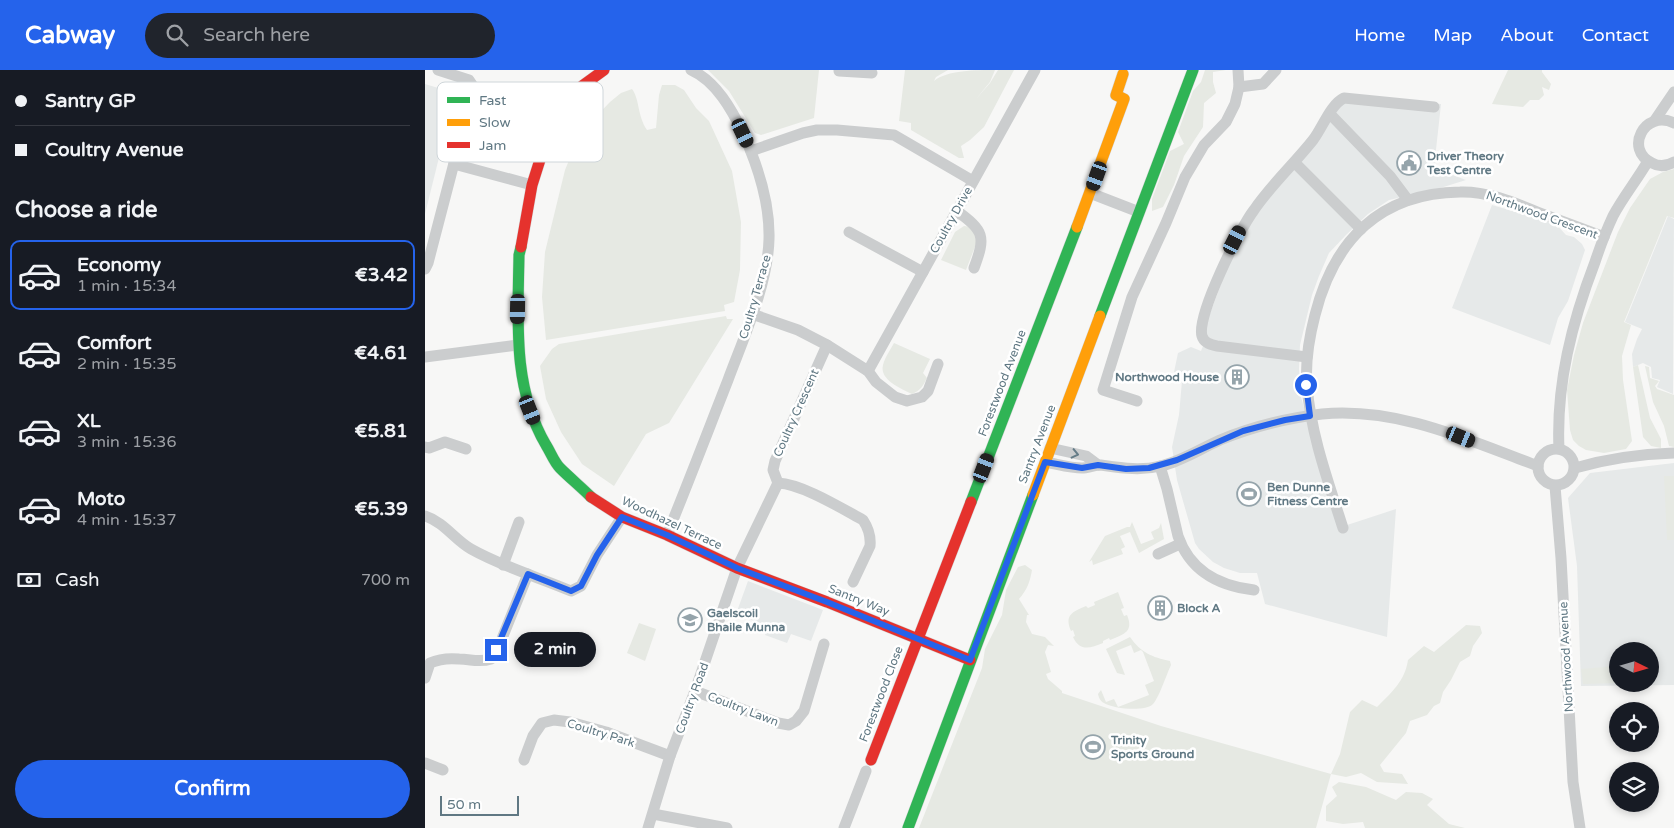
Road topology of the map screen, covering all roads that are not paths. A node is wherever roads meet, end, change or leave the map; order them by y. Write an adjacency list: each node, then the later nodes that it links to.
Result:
1 (438, 70): 12 (street)
2 (604, 70): 13 (street, Woodhazel Terrace)
3 (691, 70): 20 (street, Coultry Terrace)
4 (1035, 70): 26 (street, Coultry Drive)
5 (1193, 70): 31 (street, Santry Avenue)
6 (1239, 70): 14 (street)
7 (1276, 70): 14 (street)
8 (839, 71): 9 (street)
9 (858, 71): 10 (street)
10 (872, 73)
11 (1123, 74): 28 (street, Forestwood Avenue)
12 (470, 82)
13 (588, 82)
14 (1239, 87): 45 (street)
15 (1674, 92): 18 (street)
16 (1434, 107): 17 (street)
17 (1329, 114): 24 (street); 29 (street)
18 (1655, 120): 19 (street); 21 (street)
19 (1674, 123)
20 (751, 151): 26 (street); 38 (street, Coultry Terrace)
21 (1648, 161): 23 (street); 34 (street)
22 (540, 162): 27 (street, Woodhazel Terrace)
23 (1674, 162)
24 (1295, 163): 32 (street); 42 (street)
25 (454, 164): 27 (street); 36 (street)
26 (973, 181): 30 (street, Coultry Drive)
27 (533, 185): 39 (street, Woodhazel Terrace)
28 (1090, 194): 31 (street); 71 (street, Forestwood Avenue)
29 (1408, 200): 32 (street, Northwood Crescent); 34 (street, Northwood Crescent)
30 (957, 211): 35 (street); 37 (street, Coultry Drive)
31 (1139, 212): 48 (street, Santry Avenue)
32 (1361, 229): 42 (street, Northwood Crescent)
33 (849, 232): 37 (street)
34 (1604, 237): 50 (street)
35 (974, 268)
36 (425, 269)
37 (923, 272): 44 (street, Coultry Drive)
38 (752, 314): 40 (street); 63 (street, Coultry Terrace)
39 (518, 345): 41 (street); 60 (street, Woodhazel Terrace)
40 (827, 345): 44 (street); 57 (street, Coultry Crescent)
41 (425, 357)
42 (1307, 357): 46 (street, Northwood Crescent)
43 (938, 364): 44 (street)
44 (868, 371)
45 (1137, 401)
46 (1310, 416): 54 (street); 55 (street); 62 (street, Northwood Crescent)
47 (425, 447): 49 (street)
48 (1050, 448): 52 (street, Santry Avenue); 53 (street, one-way to 53)
49 (466, 449)
50 (1559, 449): 55 (street); 56 (street)
51 (1674, 453): 56 (street)
52 (1045, 462): 53 (street); 74 (street, Santry Avenue)
53 (1098, 465): 54 (street)
54 (1160, 466): 64 (street)
55 (1538, 466): 58 (street)
56 (1575, 468): 58 (street)
57 (778, 483): 67 (street); 69 (street)
58 (1555, 486): 88 (street, Northwood Avenue)
59 (425, 516): 66 (street)
60 (622, 517): 63 (street, Woodhazel Terrace); 68 (street)
61 (519, 522): 66 (street)
62 (1343, 528)
63 (667, 535): 67 (street, Woodhazel Terrace)
64 (1180, 544): 65 (street); 70 (street)
65 (1158, 554)
66 (503, 565): 68 (street)
67 (737, 568): 71 (street, Santry Way); 76 (street, Coultry Road)
68 (528, 574): 73 (street)
69 (853, 582)
70 (1254, 590)
71 (917, 639): 74 (street, Santry Way); 79 (street, Forestwood Close)
72 (824, 644): 76 (street, Coultry Lawn)
73 (427, 659): 75 (street)
74 (970, 660): 87 (street, Santry Avenue)
75 (425, 678)
76 (695, 691): 77 (street, Coultry Road)
77 (671, 756): 78 (street, Coultry Park); 83 (street, Coultry Road)
78 (524, 760)
79 (871, 760)
80 (425, 763): 81 (street)
81 (443, 770)
82 (866, 771): 86 (street)
83 (653, 814): 84 (street, Coultry Road); 85 (street)
84 (648, 828)
85 (727, 828)
86 (845, 828)
87 (908, 828)
88 (1580, 828)

